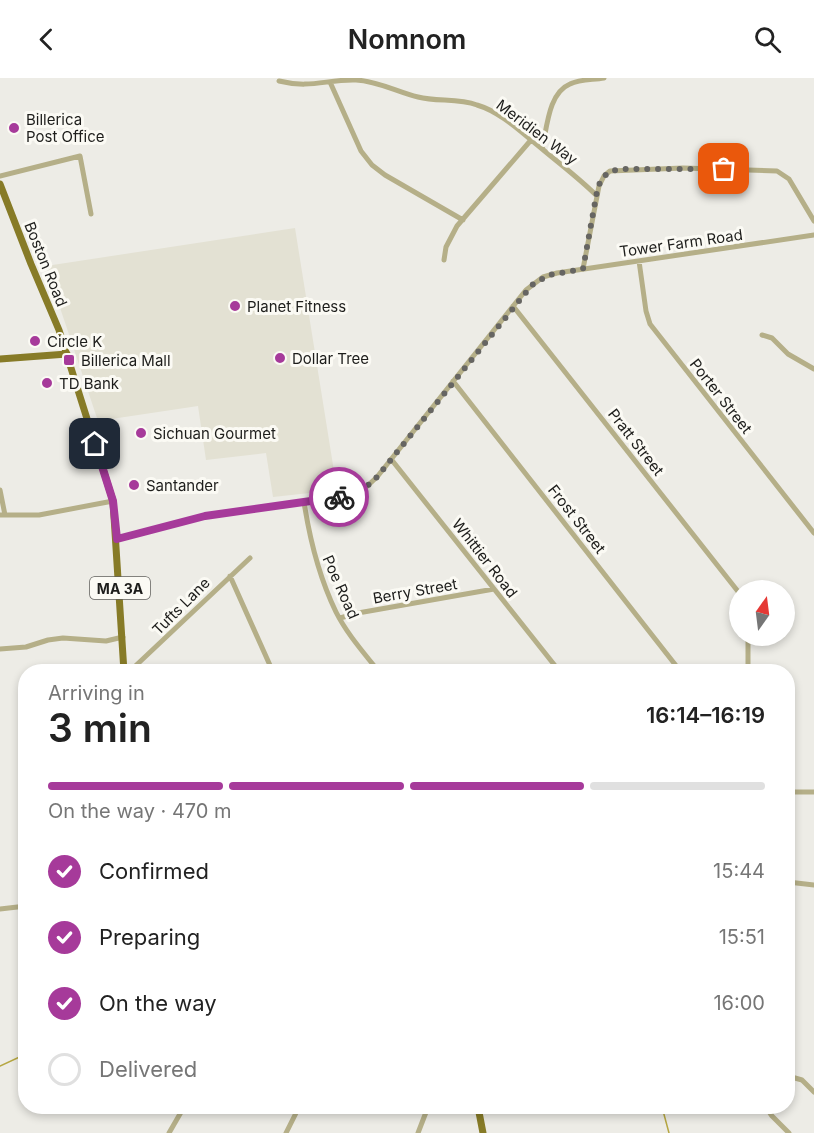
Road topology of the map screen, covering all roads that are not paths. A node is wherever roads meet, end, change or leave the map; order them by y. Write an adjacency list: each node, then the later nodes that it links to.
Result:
1 (604, 78): 5 (street)
2 (279, 81): 3 (street, Meridien Way)
3 (330, 82): 4 (street, Meridien Way); 10 (street)
4 (531, 140): 5 (street, Meridien Way); 10 (street)
5 (542, 149): 8 (street, Meridien Way)
6 (0, 176): 9 (street)
7 (0, 184): 18 (main road, Boston Road / MA 3A)
8 (597, 196): 11 (street); 15 (street)
9 (91, 214)
10 (463, 220): 13 (street)
11 (814, 221)
12 (814, 236): 14 (street, Tower Farm Road)
13 (444, 260)
14 (639, 261): 15 (street, Tower Farm Road); 27 (street, Porter Street)
15 (583, 269): 16 (street, Tower Farm Road)
16 (513, 306): 21 (street, Tower Farm Road); 31 (street, Pratt Street)
17 (762, 335): 20 (street)
18 (67, 354): 19 (main road); 24 (main road, Boston Road / MA 3A)
19 (0, 359)
20 (814, 369)
21 (453, 381): 22 (street, Tower Farm Road); 42 (street, Frost Street)
22 (391, 459): 25 (street, Tower Farm Road); 32 (street, Whittier Road)
23 (0, 490): 26 (street)
24 (113, 501): 26 (street); 28 (main road, Boston Road / MA 3A)
25 (304, 502): 28 (street, Tower Farm Road); 33 (street, Poe Road)
26 (3, 515)
27 (814, 533)
28 (117, 539): 34 (main road, Boston Road / MA 3A)
29 (250, 558): 30 (street, Tufts Lane)
30 (230, 576): 38 (street, Tufts Lane); 39 (street)
31 (729, 580)
32 (494, 589): 33 (street, Berry Street); 41 (street, Whittier Road)
33 (340, 618): 40 (street, Poe Road)
34 (123, 637): 36 (street); 37 (main road, Boston Road / MA 3A)
35 (748, 646): 43 (street)
36 (0, 649)
37 (124, 664)
38 (137, 664)
39 (269, 664)
40 (373, 664)
41 (552, 664)
42 (675, 664)
43 (748, 664)
44 (795, 792): 45 (street)
45 (814, 792)
46 (795, 883): 47 (street)
47 (814, 885)
48 (18, 907): 49 (street)
49 (0, 909)
50 (795, 1077): 51 (street)
51 (814, 1092)
52 (180, 1114): 57 (street)
53 (296, 1114): 58 (street)
54 (425, 1114): 59 (street)
55 (479, 1114): 60 (main road)
56 (771, 1114): 61 (street)
57 (169, 1133)
58 (286, 1133)
59 (418, 1133)
60 (483, 1133)
61 (789, 1133)

